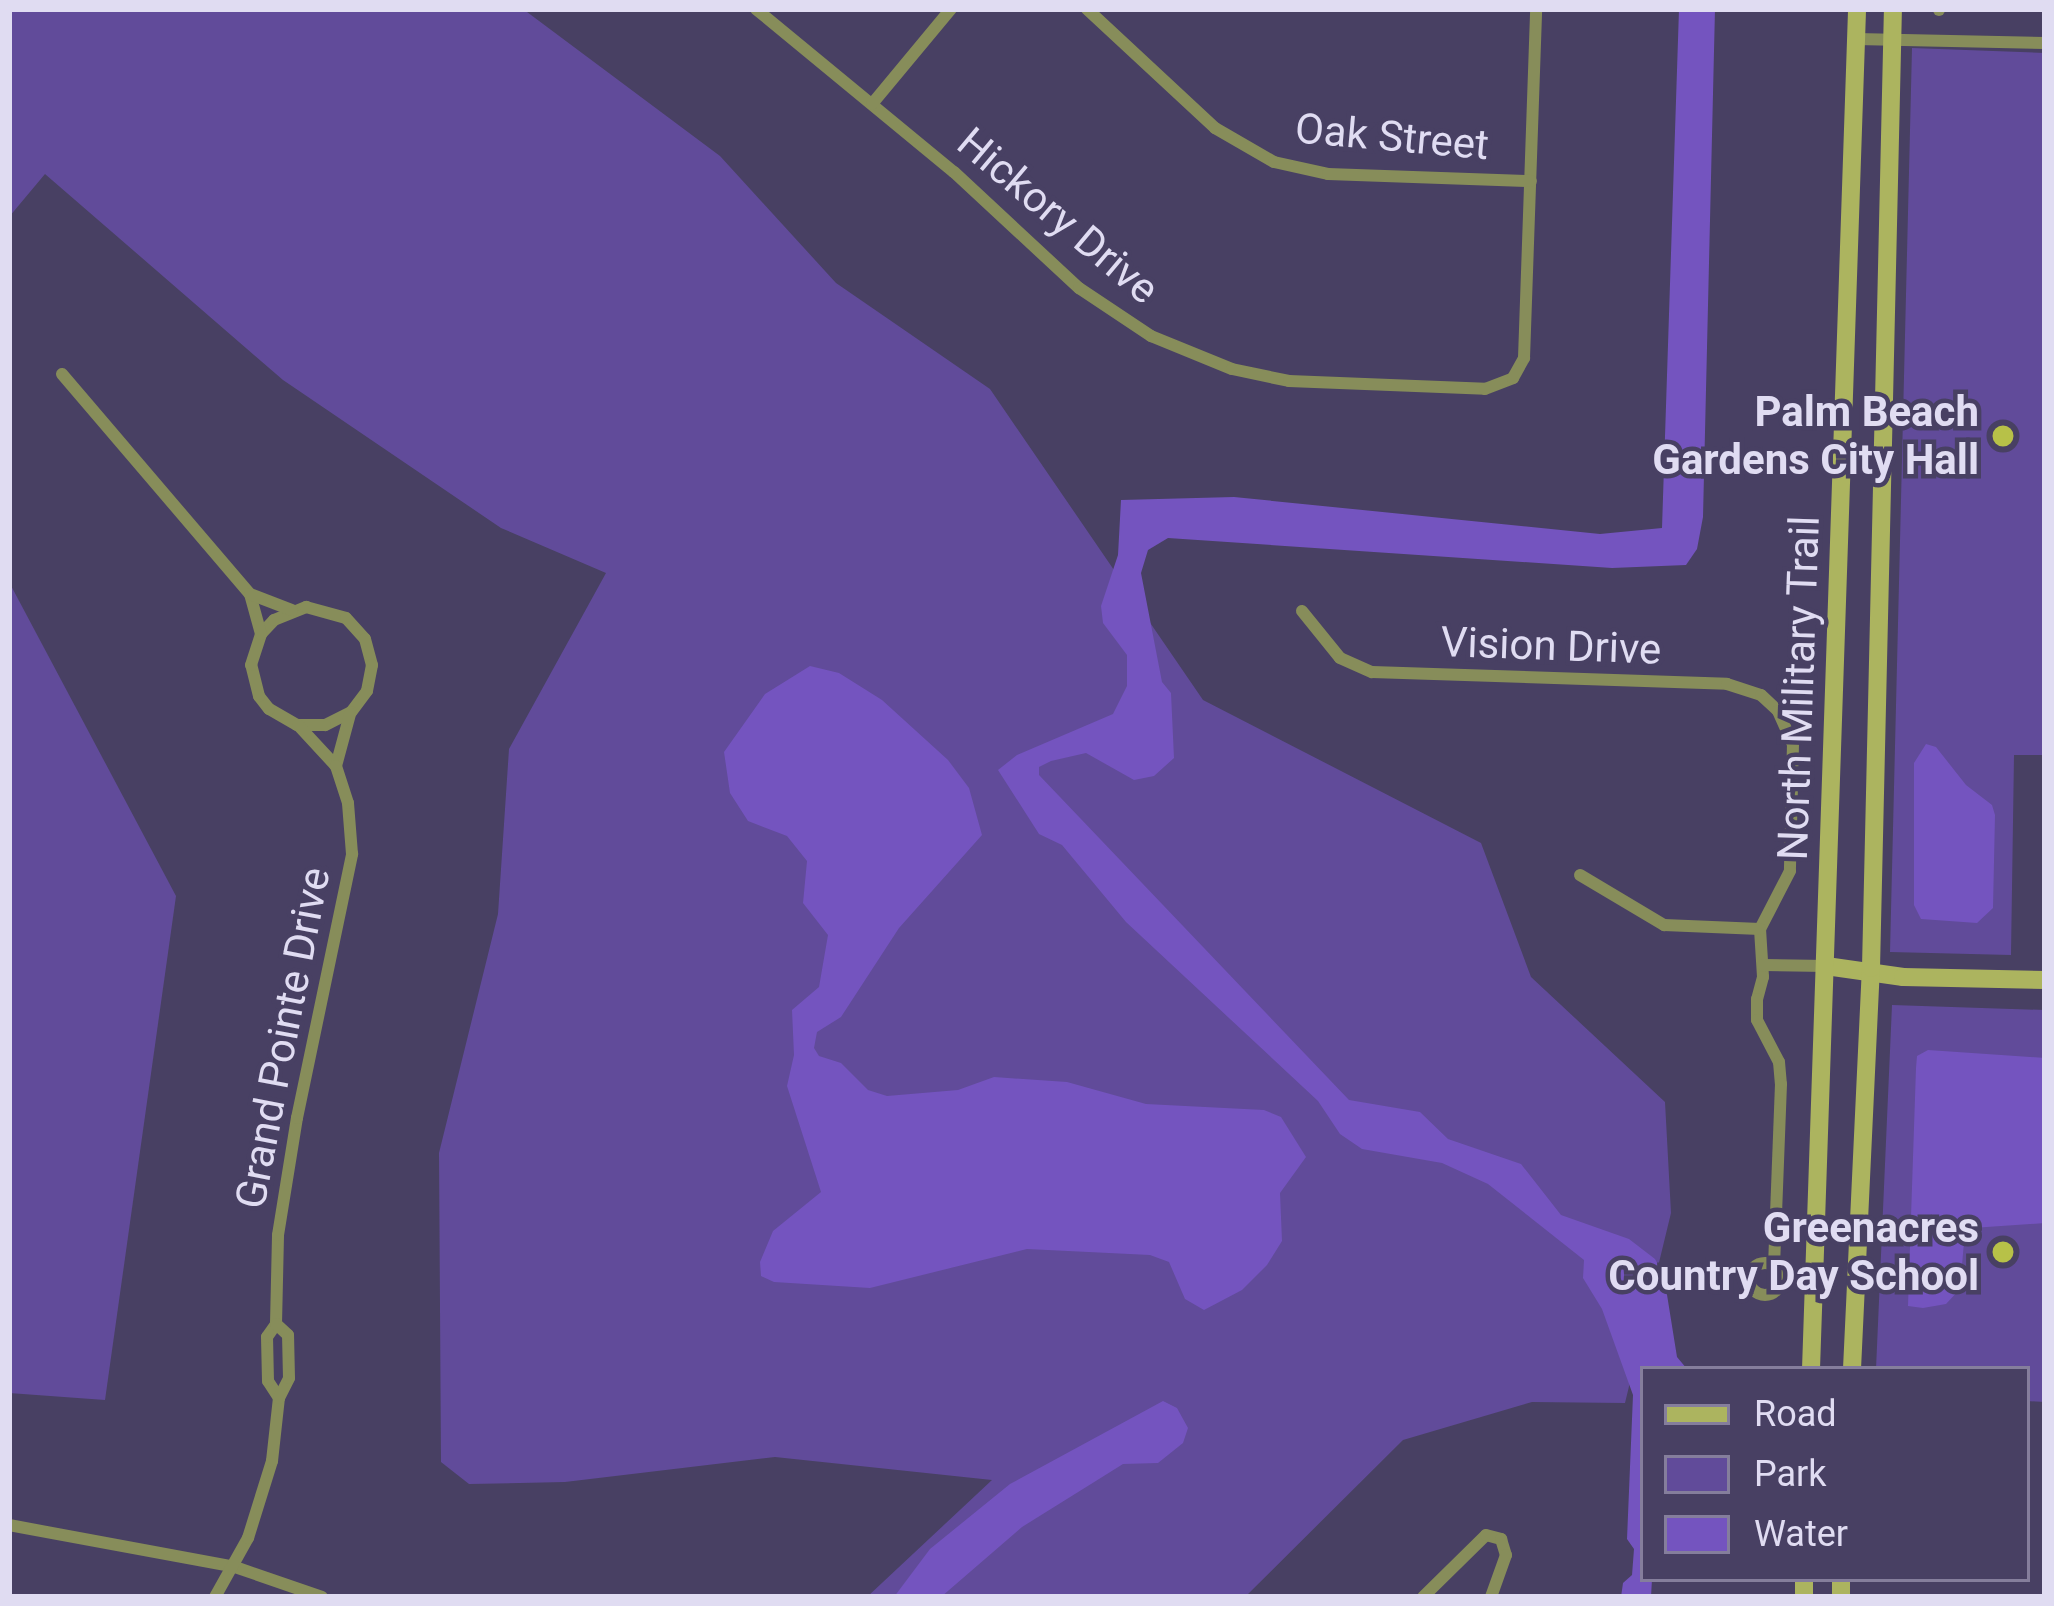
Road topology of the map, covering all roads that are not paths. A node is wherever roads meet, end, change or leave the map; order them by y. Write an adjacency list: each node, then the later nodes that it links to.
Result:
1 (755, 9): 10 (street, Hickory Drive)
2 (951, 9): 10 (street)
3 (1087, 9): 11 (street, Oak Street)
4 (1537, 9): 11 (street)
5 (1858, 9): 7 (main road, North Military Trail)
6 (1893, 9): 8 (main road, North Military Trail)
7 (1856, 39): 8 (street); 23 (main road, North Military Trail)
8 (1892, 40): 9 (street); 24 (main road, North Military Trail)
9 (2045, 43)
10 (872, 104): 11 (street, Hickory Drive)
11 (1531, 181)
12 (62, 374): 13 (street, Grand Pointe Drive)
13 (250, 594): 14 (street, Grand Pointe Drive); 16 (street, Grand Pointe Drive)
14 (292, 610): 16 (street); 17 (street, Grand Pointe Drive)
15 (1302, 611): 21 (street, Vision Drive)
16 (261, 634): 18 (street, Grand Pointe Drive)
17 (351, 712): 18 (street); 19 (street, Grand Pointe Drive)
18 (297, 724): 19 (street, Grand Pointe Drive)
19 (336, 766): 27 (street, Grand Pointe Drive)
20 (1580, 875): 21 (street)
21 (1760, 929): 22 (street)
22 (1763, 965): 23 (street); 26 (street)
23 (1826, 966): 24 (main road); 28 (main road, North Military Trail)
24 (1871, 968): 25 (main road); 29 (main road, North Military Trail)
25 (2043, 983)
26 (1774, 1267)
27 (276, 1324): 30 (street, Grand Pointe Drive); 30 (street, Grand Pointe Drive)
28 (1811, 1366)
29 (1852, 1366)
30 (279, 1398): 32 (street, Grand Pointe Drive)
31 (9, 1525): 32 (street)
32 (235, 1567): 33 (street, Grand Pointe Drive); 34 (street)
33 (215, 1597)
34 (322, 1597)
35 (1423, 1597): 36 (street)
36 (1491, 1597)

